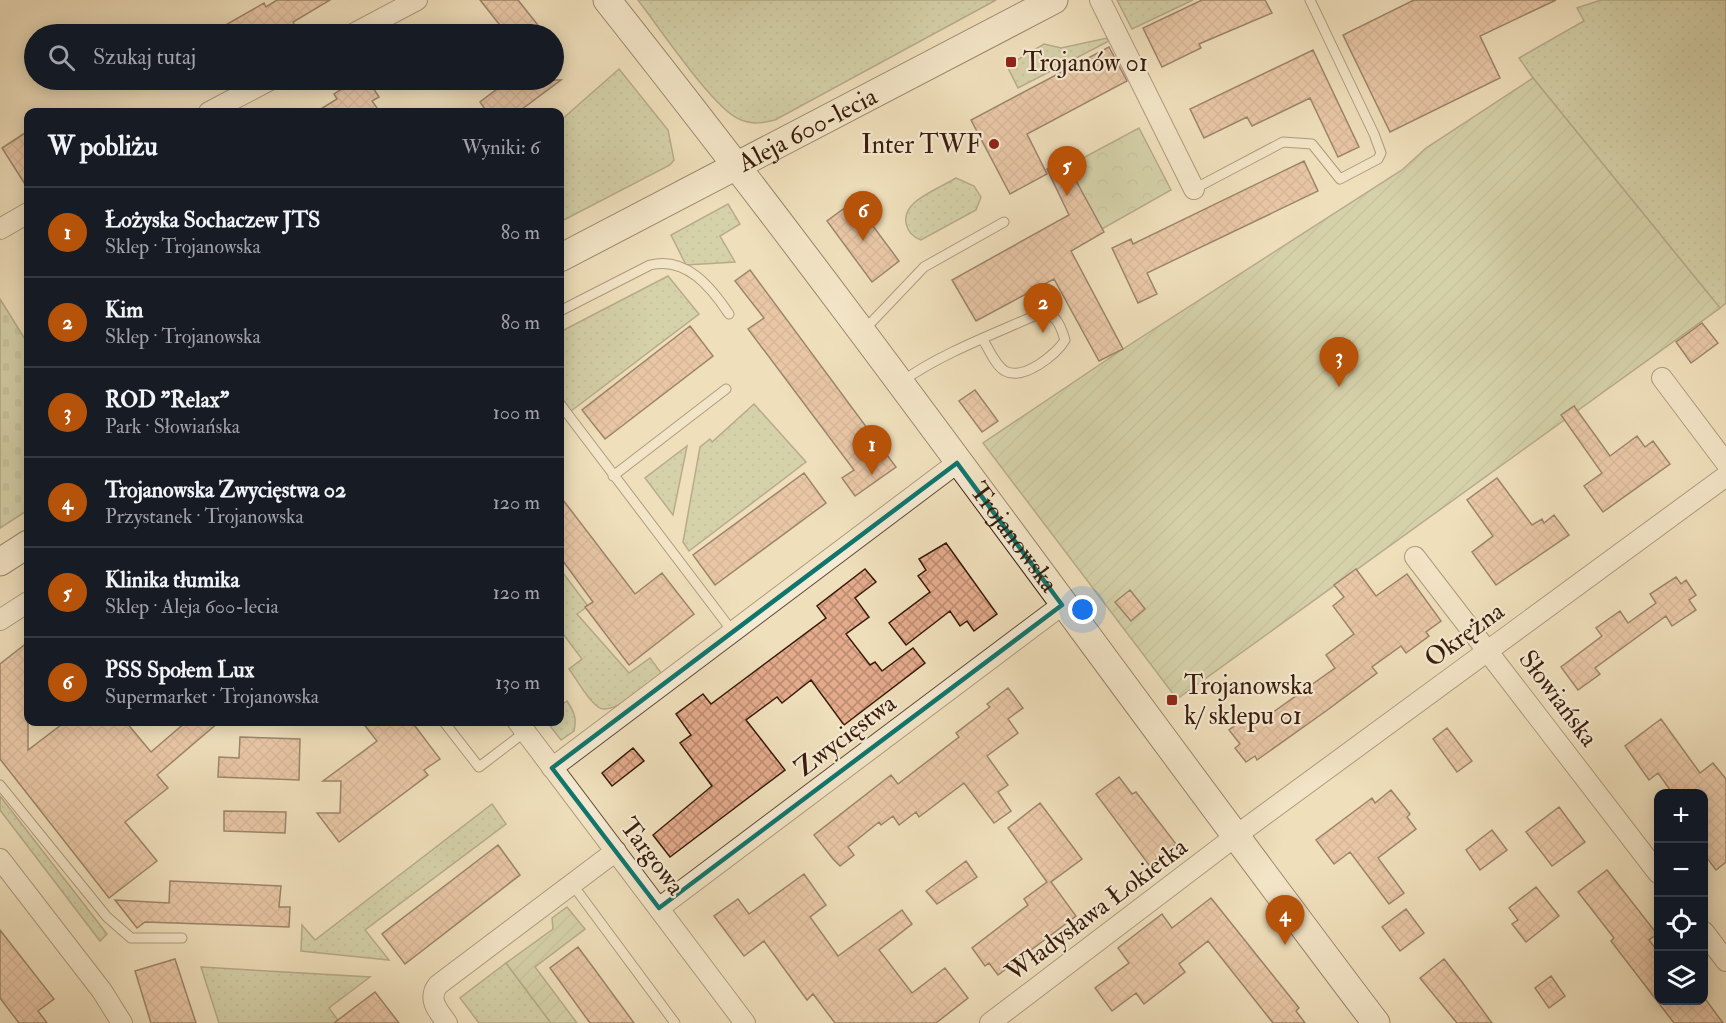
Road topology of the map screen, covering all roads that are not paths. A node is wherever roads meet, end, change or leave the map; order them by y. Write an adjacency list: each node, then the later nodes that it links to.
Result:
1 (417, 0): 6 (street)
2 (607, 0): 9 (street, Trojanowska)
3 (1054, 0): 9 (street, Aleja 600-lecia)
4 (1100, 0): 10 (street)
5 (1310, 0): 10 (lane)
6 (373, 24)
7 (251, 90): 8 (street)
8 (217, 108)
9 (737, 165): 14 (street, Aleja 600-lecia); 17 (street, Trojanowska)
10 (1194, 189)
11 (24, 215): 13 (street)
12 (1004, 222): 17 (lane)
13 (0, 229)
14 (564, 256)
15 (564, 309): 16 (lane)
16 (729, 314)
17 (861, 333): 20 (street, Trojanowska)
18 (983, 340): 18 (lane); 20 (lane)
19 (1662, 378): 24 (street)
20 (899, 384): 23 (street, Trojanowska)
21 (726, 389): 25 (lane)
22 (564, 409): 25 (lane)
23 (957, 463): 31 (street, Trojanowska); 33 (street)
24 (1726, 463)
25 (613, 476): 33 (lane)
26 (1726, 476): 34 (street, Okrężna)
27 (24, 547): 29 (street)
28 (1415, 557): 34 (street, Słowiańska)
29 (0, 562)
30 (24, 605): 32 (street)
31 (1062, 605): 39 (street, Trojanowska); 44 (street, Zwycięstwa)
32 (0, 620)
33 (733, 632): 37 (street)
34 (1488, 649): 39 (street, Okrężna); 42 (street, Słowiańska)
35 (447, 726): 36 (lane)
36 (522, 727): 37 (street, Targowa)
37 (552, 768): 40 (street, Targowa)
38 (0, 785): 46 (lane)
39 (1235, 837): 52 (street, Władysława Łokietka); 53 (street, Trojanowska)
40 (616, 851): 43 (street); 44 (street, Targowa)
41 (0, 859): 48 (street)
42 (1654, 866)
43 (572, 884): 49 (street); 50 (lane)
44 (659, 908): 51 (street, Targowa)
45 (1708, 937): 47 (street)
46 (182, 938)
47 (1726, 961)
48 (122, 1023)
49 (447, 1023)
50 (675, 1023)
51 (745, 1023)
52 (990, 1023)
53 (1376, 1023)

